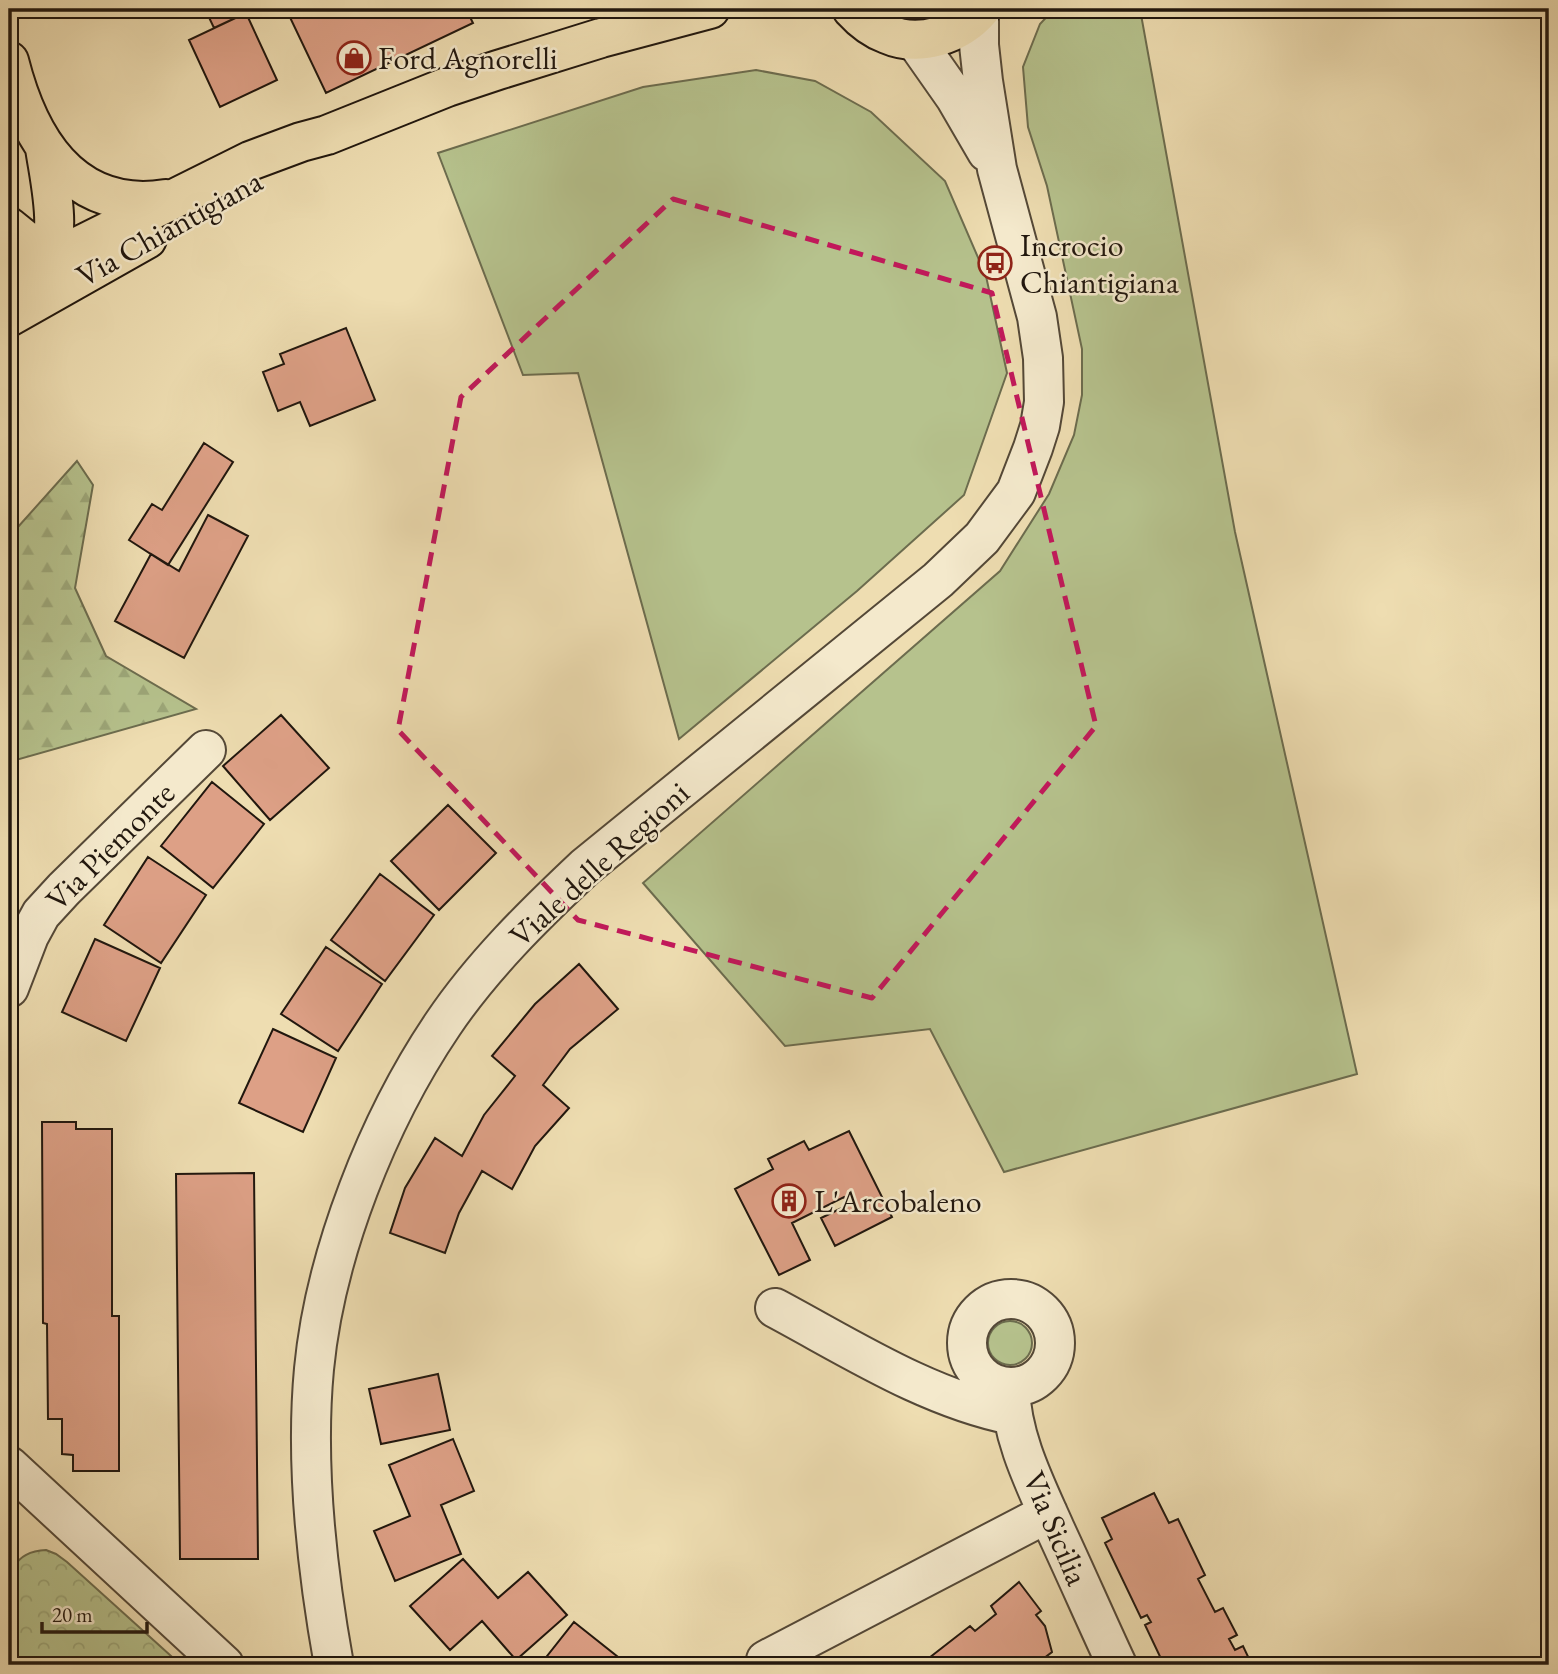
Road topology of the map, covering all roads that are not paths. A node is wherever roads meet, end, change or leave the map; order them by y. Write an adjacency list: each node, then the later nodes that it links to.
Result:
1 (710, 9): 6 (main road, Via Chiantigiana)
2 (852, 9): 4 (main road)
3 (980, 10): 4 (main road); 8 (street, Viale delle Regioni)
4 (915, 40): 8 (street, Viale delle Regioni)
5 (9, 61): 7 (main road)
6 (327, 135): 9 (main road, Via Chiantigiana); 11 (main road, Via Chiantigiana)
7 (45, 148): 9 (main road); 11 (main road)
8 (997, 169): 20 (street, Viale delle Regioni)
9 (175, 197): 11 (main road, Via Chiantigiana)
10 (9, 227): 11 (main road)
11 (62, 270): 12 (main road, Via Chiantigiana)
12 (13, 303)
13 (206, 750): 14 (street, Via Piemonte)
14 (9, 988)
15 (775, 1308): 17 (street, Via Sicilia)
16 (9, 1466): 19 (street)
17 (1048, 1513): 18 (street); 21 (street, Via Sicilia)
18 (766, 1660)
19 (225, 1665)
20 (334, 1665)
21 (1117, 1665)

